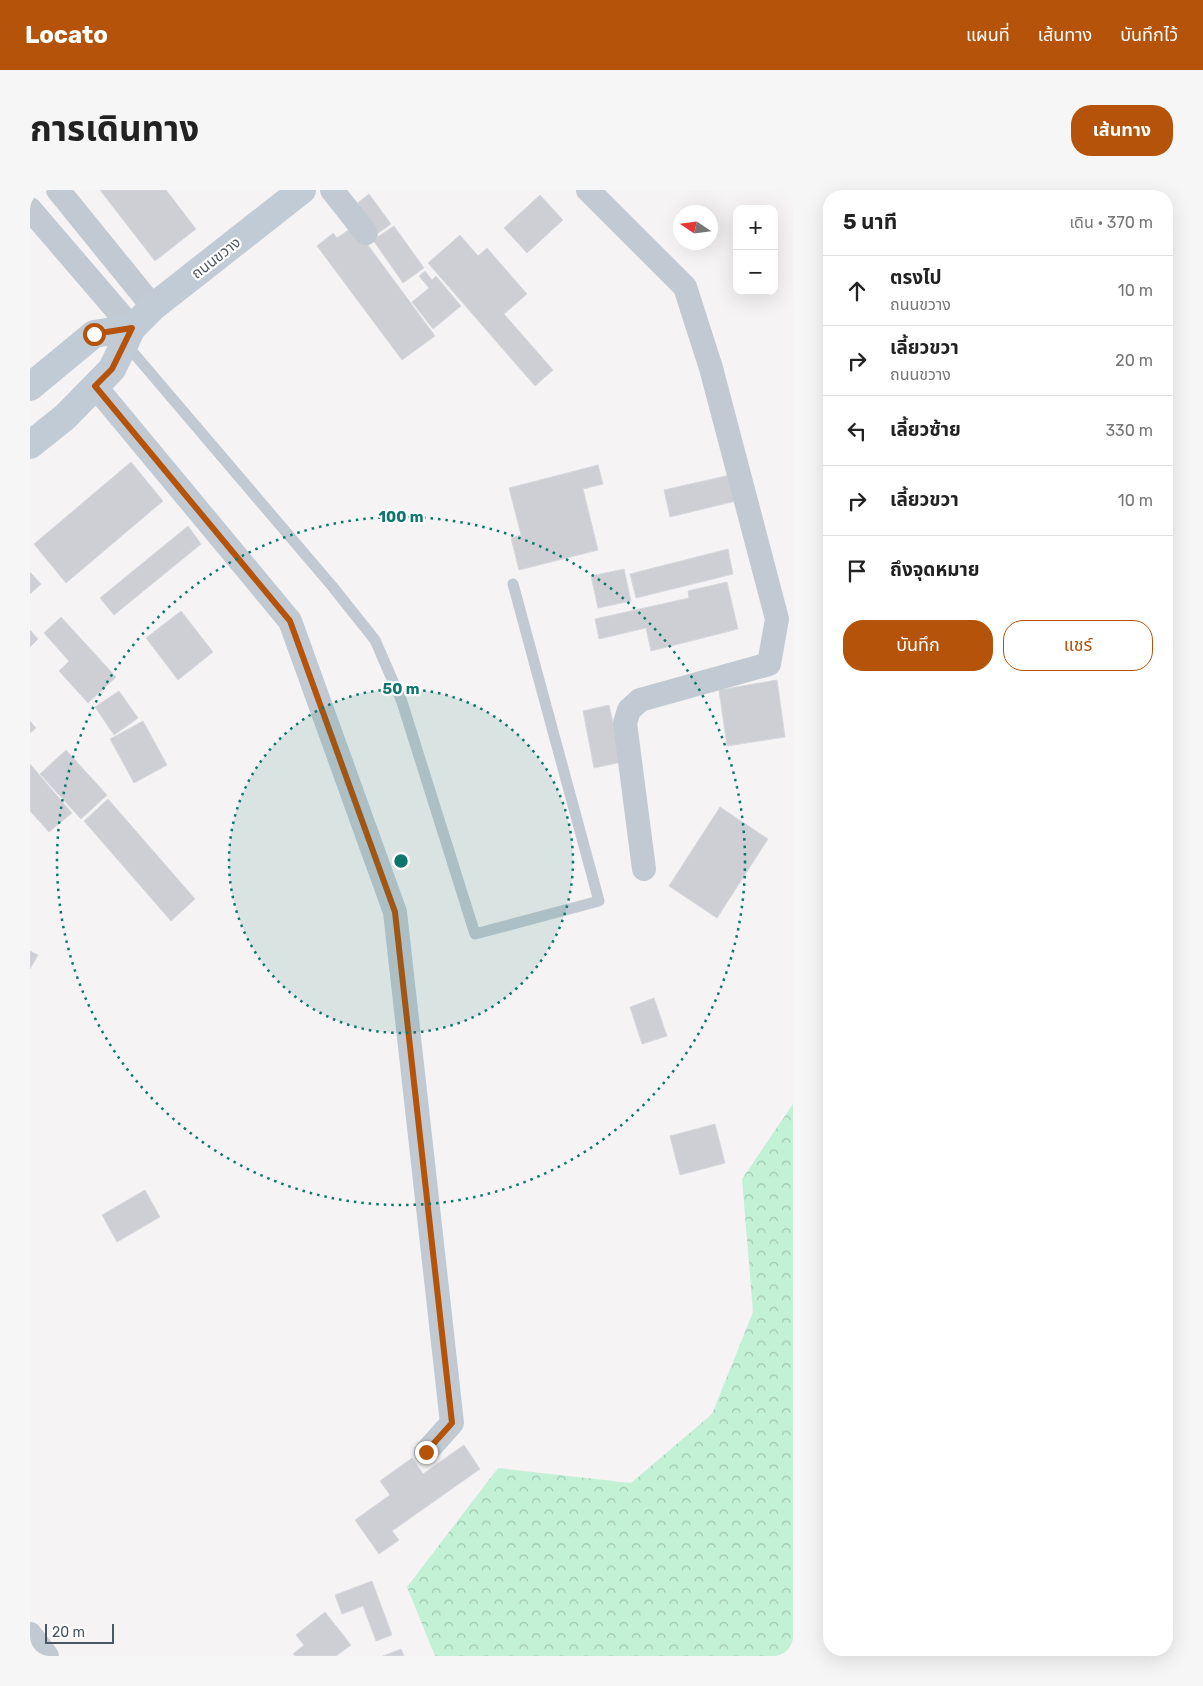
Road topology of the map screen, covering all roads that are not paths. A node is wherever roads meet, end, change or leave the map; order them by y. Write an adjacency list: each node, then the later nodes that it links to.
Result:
1 (58, 190): 7 (street)
2 (302, 190): 7 (main road, ถนนขวาง)
3 (332, 190): 6 (street)
4 (588, 190): 13 (street)
5 (30, 209): 8 (street)
6 (366, 233)
7 (153, 307): 8 (main road, ถนนขวาง)
8 (129, 336): 9 (main road, ถนนขวาง); 10 (main road); 12 (lane)
9 (95, 386): 11 (main road, ถนนขวาง); 14 (street)
10 (30, 387)
11 (30, 445)
12 (513, 584)
13 (644, 869)
14 (426, 1452)
15 (30, 1634): 16 (street)
16 (47, 1656)

